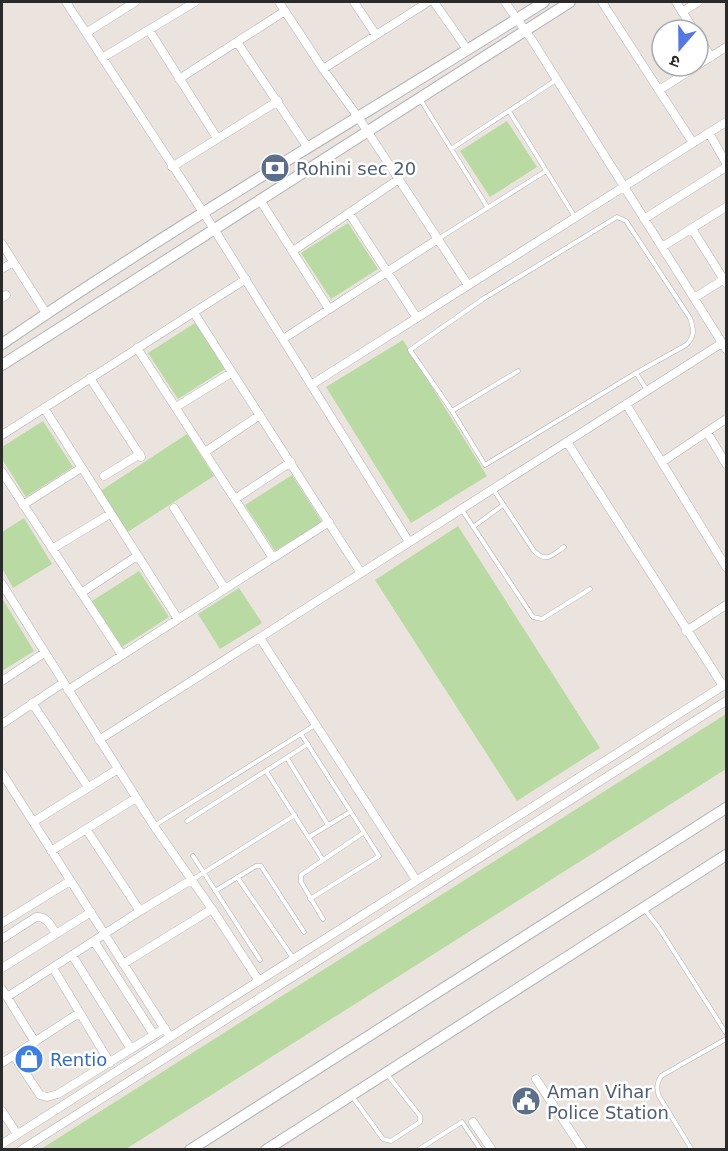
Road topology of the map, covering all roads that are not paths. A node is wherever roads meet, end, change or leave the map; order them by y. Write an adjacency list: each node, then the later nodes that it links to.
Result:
1 (135, 2): 20 (street)
2 (195, 2): 18 (street)
3 (279, 2): 14 (street)
4 (354, 2): 21 (street)
5 (428, 2): 21 (street)
6 (434, 2): 24 (street)
7 (505, 2): 17 (street)
8 (544, 2): 17 (street)
9 (570, 2): 19 (street)
10 (602, 2): 31 (street)
11 (676, 2): 15 (street)
12 (698, 2): 15 (street)
13 (70, 3): 20 (street)
14 (285, 11): 22 (street); 27 (street)
15 (682, 12): 16 (street)
16 (686, 18)
17 (517, 19): 19 (street); 24 (street)
18 (149, 30): 26 (street); 29 (street)
19 (525, 31): 30 (street); 32 (street)
20 (86, 33): 26 (street)
21 (376, 34): 27 (street)
22 (237, 42): 29 (street); 33 (street)
23 (726, 47): 25 (street)
24 (467, 50): 35 (street)
25 (711, 57)
26 (102, 58): 44 (street)
27 (323, 69): 35 (street)
28 (678, 78): 31 (street)
29 (179, 79): 39 (street)
30 (557, 79): 34 (lane); 47 (street)
31 (659, 90): 40 (street)
32 (419, 98): 37 (street); 42 (lane)
33 (278, 101): 39 (street); 41 (street)
34 (509, 111): 42 (lane); 45 (lane)
35 (358, 117): 37 (street); 41 (street)
36 (726, 122): 38 (street)
37 (368, 131): 46 (street); 48 (street)
38 (709, 133): 40 (street); 43 (street)
39 (217, 138): 44 (street)
40 (693, 143): 47 (street)
41 (308, 148): 51 (street)
42 (451, 149): 49 (lane)
43 (726, 165): 55 (street)
44 (172, 166): 51 (street)
45 (546, 171): 49 (lane); 53 (lane)
46 (399, 179): 52 (street); 58 (street)
47 (624, 186): 53 (street); 55 (street)
48 (260, 200): 56 (street); 61 (street)
49 (488, 208): 58 (lane)
50 (724, 208): 54 (street); 57 (street)
51 (204, 213): 56 (street); 70 (street)
52 (349, 213): 61 (street); 64 (street)
53 (575, 218): 67 (street)
54 (726, 218)
55 (644, 219): 60 (street)
56 (214, 229): 65 (street); 77 (street)
57 (692, 229): 60 (street); 66 (street)
58 (438, 239): 64 (street); 67 (street)
59 (2, 244): 62 (street)
60 (662, 247): 68 (street)
61 (293, 251): 69 (street)
62 (13, 262): 63 (street); 70 (street)
63 (2, 269)
64 (387, 271): 69 (street); 72 (street)
65 (246, 279): 71 (street); 73 (street)
66 (726, 280): 68 (street)
67 (468, 285): 72 (street)
68 (694, 298): 75 (street)
69 (329, 309): 73 (street)
70 (46, 313): 74 (street)
71 (194, 313): 76 (street); 79 (street)
72 (417, 318): 82 (street)
73 (283, 339): 82 (street)
74 (2, 344)
75 (724, 346): 83 (street)
76 (137, 348): 81 (street); 85 (street)
77 (2, 365)
78 (518, 371): 87 (lane)
79 (231, 373): 85 (street); 88 (street)
80 (636, 374): 83 (lane); 87 (lane); 87 (lane)
81 (90, 378): 86 (street); 99 (street)
82 (311, 385): 109 (street)
83 (647, 391): 84 (street)
84 (626, 404): 92 (street); 95 (street)
85 (176, 407): 93 (street)
86 (44, 408): 91 (street); 97 (street)
87 (452, 411)
88 (260, 416): 93 (street); 94 (street)
89 (726, 419): 90 (street)
90 (706, 432): 95 (street); 96 (street)
91 (2, 435)
92 (567, 441): 100 (street); 122 (street)
93 (205, 452): 101 (street)
94 (291, 462): 101 (street); 107 (street)
95 (662, 462): 114 (street)
96 (726, 464)
97 (81, 468): 102 (street); 106 (street)
98 (2, 472): 102 (street)
99 (104, 476)
100 (493, 489): 103 (lane); 105 (street)
101 (235, 499): 113 (street)
102 (22, 505): 111 (street)
103 (503, 505): 108 (lane); 110 (lane)
104 (174, 508): 117 (street)
105 (461, 509): 108 (lane); 109 (street)
106 (110, 514): 111 (street); 112 (street)
107 (329, 522): 113 (street); 115 (street)
108 (473, 527): 118 (lane)
109 (409, 542): 115 (street)
110 (564, 548)
111 (52, 549): 119 (street)
112 (137, 556): 119 (street); 121 (street)
113 (273, 558): 117 (street)
114 (726, 567)
115 (361, 573): 123 (street)
116 (2, 584): 124 (street)
117 (225, 589): 121 (street)
118 (590, 589)
119 (81, 593): 125 (street)
120 (726, 605): 122 (street)
121 (178, 619): 125 (street)
122 (686, 631): 127 (street)
123 (260, 638): 132 (street); 134 (street)
124 (44, 653): 126 (street); 128 (street)
125 (122, 655): 128 (street)
126 (2, 681)
127 (725, 685): 159 (street)
128 (65, 686): 130 (street); 134 (street)
129 (726, 701): 201 (street)
130 (32, 703): 131 (street); 140 (street)
131 (2, 724)
132 (315, 725): 133 (lane); 159 (street)
133 (302, 734): 135 (lane); 148 (lane)
134 (99, 740): 137 (street)
135 (308, 744): 136 (lane); 143 (lane)
136 (286, 758): 138 (lane); 147 (lane)
137 (118, 769): 140 (street); 141 (street)
138 (266, 771): 144 (lane); 145 (lane)
139 (2, 773): 146 (street)
140 (88, 787): 146 (street)
141 (136, 798): 148 (street); 149 (street)
142 (726, 808): 202 (street)
143 (350, 812): 147 (lane); 150 (lane)
144 (295, 815): 151 (lane); 156 (lane)
145 (188, 821)
146 (33, 822): 152 (street)
147 (328, 825): 151 (lane)
148 (154, 826): 158 (street)
149 (86, 828): 152 (street); 165 (street)
150 (363, 833): 155 (lane); 162 (lane)
151 (309, 837): 155 (lane)
152 (51, 851): 160 (street)
153 (726, 855): 163 (street)
154 (193, 856): 156 (lane)
155 (323, 860): 162 (lane)
156 (204, 873): 158 (lane); 161 (lane)
157 (237, 877): 161 (lane); 169 (lane); 175 (lane)
158 (191, 880): 164 (street); 165 (street)
159 (416, 880): 175 (street)
160 (70, 881): 166 (street); 168 (street)
161 (215, 891): 176 (lane)
162 (310, 899): 167 (lane)
163 (643, 908): 185 (lane); 194 (street)
164 (212, 909): 177 (street); 180 (street)
165 (140, 911): 171 (street)
166 (91, 912): 170 (street); 171 (street)
167 (323, 919)
168 (2, 923)
169 (304, 932)
170 (56, 934): 172 (street); 178 (street)
171 (105, 934): 173 (street); 177 (street)
172 (2, 939)
173 (94, 941): 174 (street); 186 (street)
174 (72, 955): 179 (street); 190 (street)
175 (293, 959): 180 (street)
176 (260, 960)
177 (123, 964): 184 (street)
178 (2, 968)
179 (53, 968): 182 (street); 183 (street)
180 (259, 981): 187 (street)
181 (2, 989): 182 (street)
182 (7, 998): 189 (street)
183 (79, 1013): 189 (street); 192 (street)
184 (165, 1028): 186 (street); 187 (street)
185 (726, 1033)
186 (154, 1035): 190 (street)
187 (170, 1037): 199 (street)
188 (726, 1039): 208 (lane)
189 (35, 1042): 191 (street)
190 (131, 1049): 192 (street)
191 (14, 1056): 192 (street); 193 (street)
192 (110, 1063)
193 (2, 1064)
194 (386, 1072): 196 (street); 196 (lane)
195 (536, 1078): 207 (street)
196 (351, 1095): 203 (street)
197 (2, 1111): 199 (street)
198 (473, 1122): 206 (street)
199 (17, 1134): 200 (street)
200 (2, 1144)
201 (21, 1149)
202 (190, 1149)
203 (266, 1149)
204 (418, 1149): 205 (lane)
205 (480, 1149)
206 (492, 1149)
207 (583, 1149)
208 (692, 1149)

